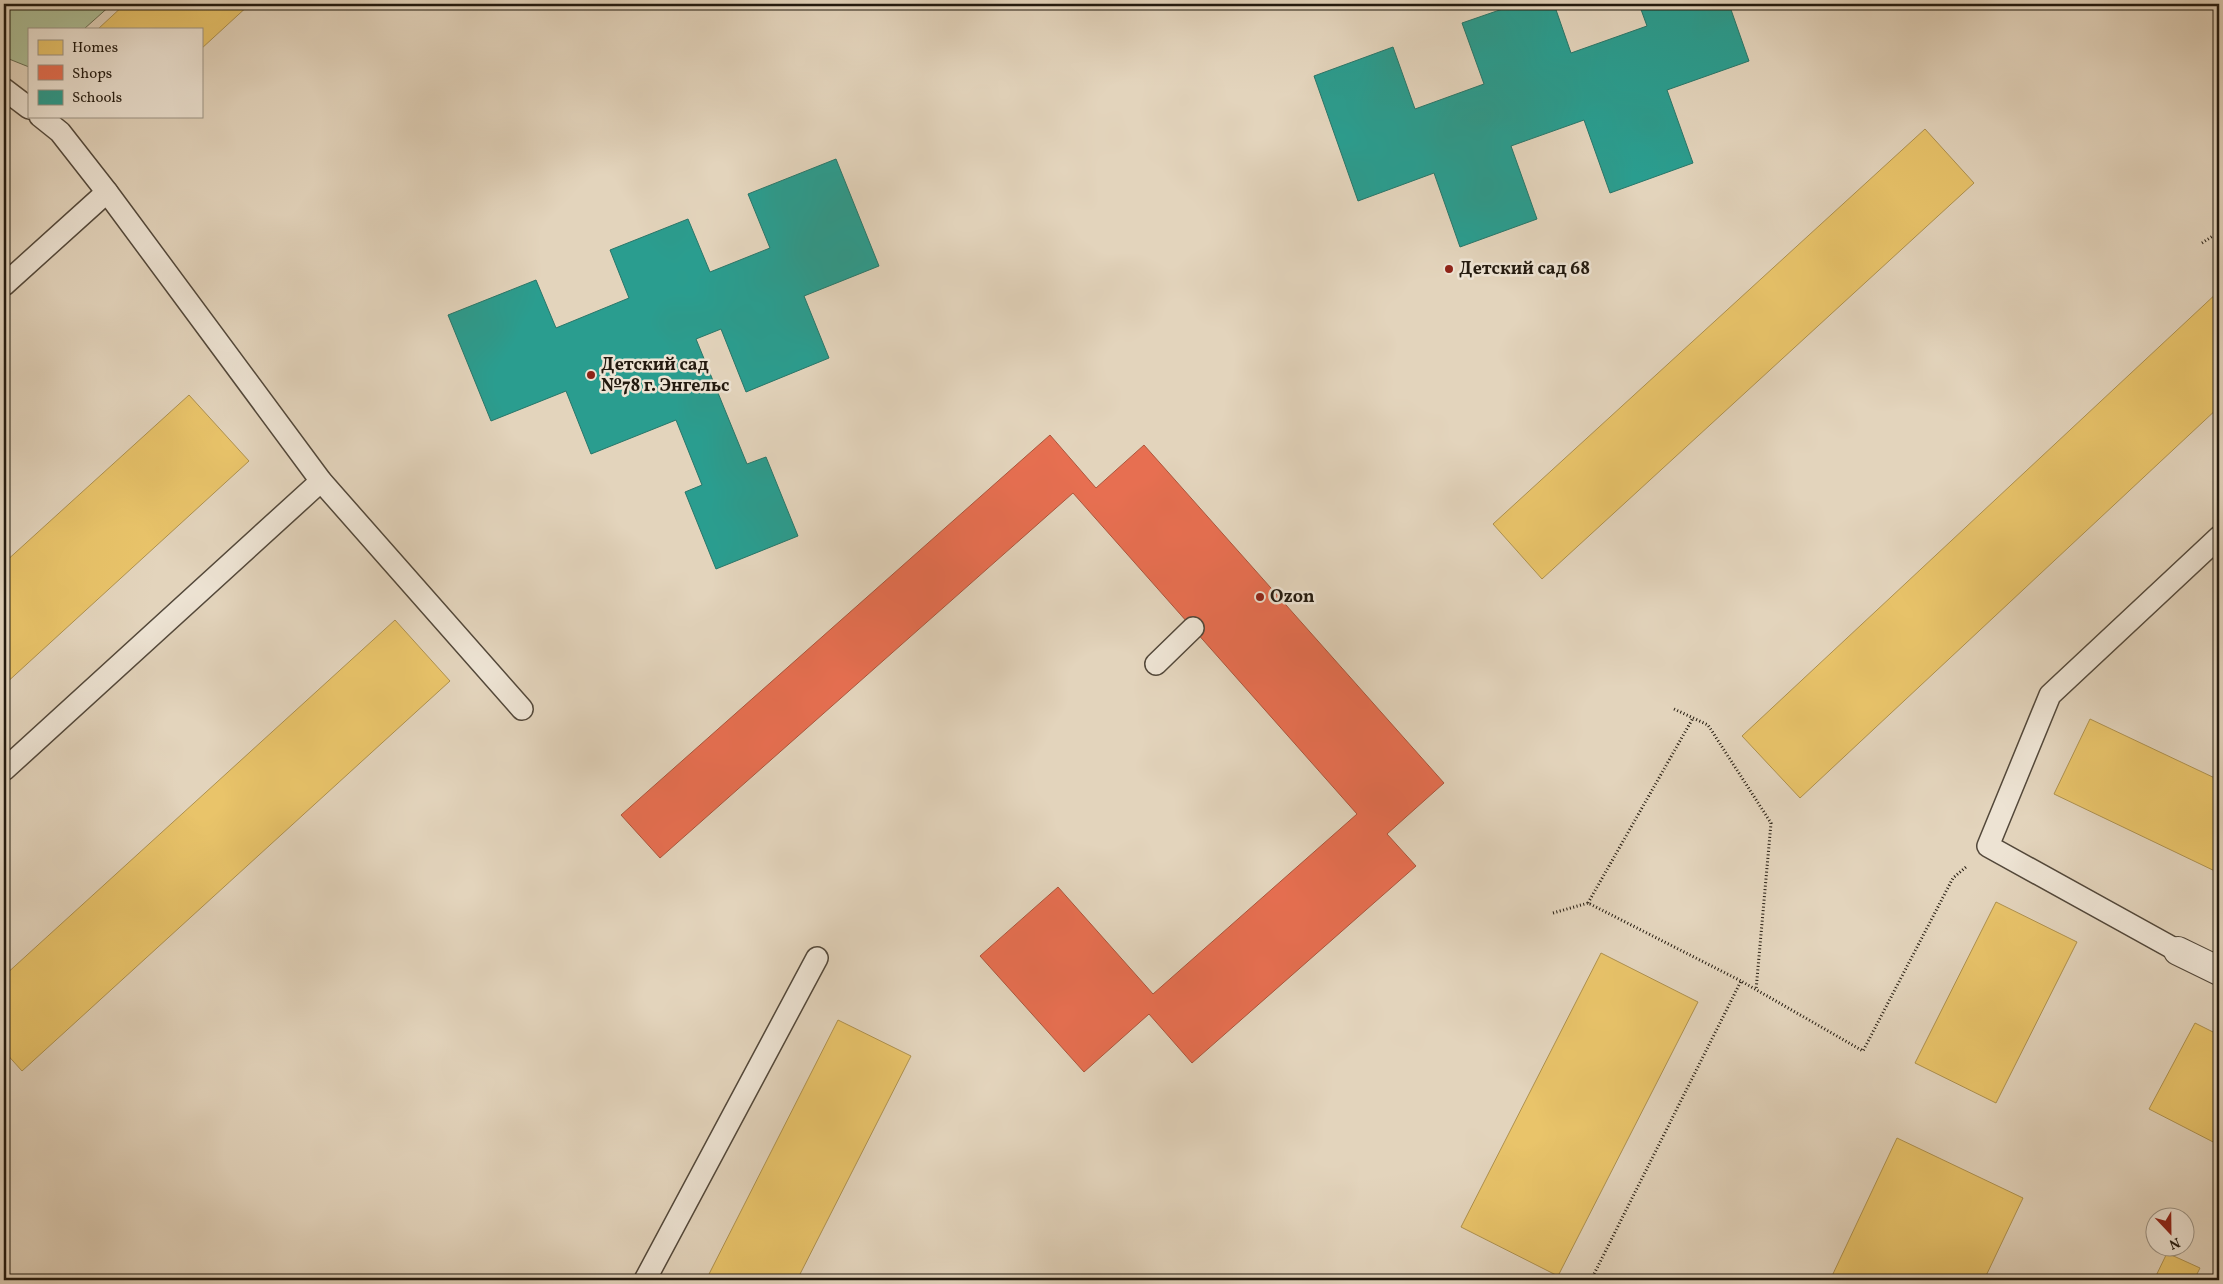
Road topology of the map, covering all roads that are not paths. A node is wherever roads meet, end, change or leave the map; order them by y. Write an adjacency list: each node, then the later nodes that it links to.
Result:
1 (4, 89): 2 (lane)
2 (28, 107)
3 (42, 118): 4 (lane)
4 (107, 192): 5 (lane); 6 (lane)
5 (4, 285)
6 (321, 481): 10 (lane); 11 (lane)
7 (2219, 537): 12 (lane)
8 (1193, 628): 9 (lane)
9 (1156, 664)
10 (522, 709)
11 (4, 770)
12 (2178, 951): 14 (street)
13 (817, 958): 15 (lane)
14 (2219, 971)
15 (645, 1280)

